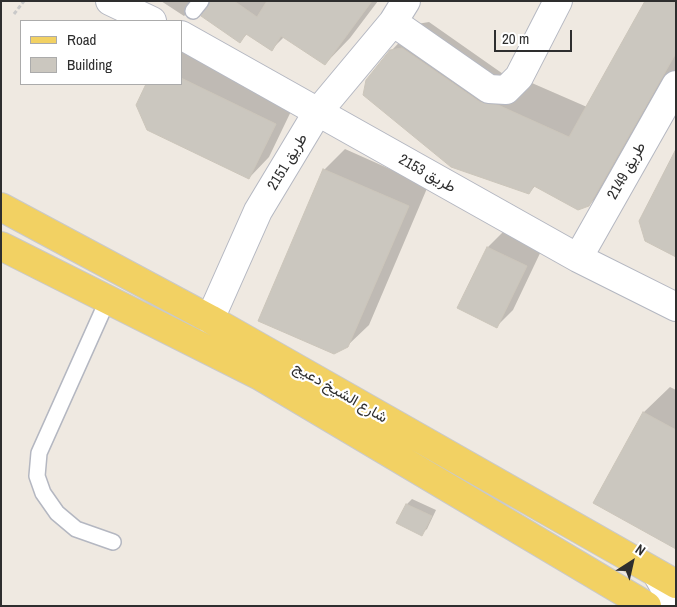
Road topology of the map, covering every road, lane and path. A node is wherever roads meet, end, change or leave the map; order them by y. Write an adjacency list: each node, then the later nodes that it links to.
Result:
1 (24, 1): 5 (path)
2 (110, 1): 6 (street)
3 (558, 1): 4 (street, طريق 2151)
4 (400, 12): 9 (street, طريق 2151)
5 (14, 14)
6 (150, 20)
7 (182, 36): 9 (street, طريق 2153)
8 (676, 85): 12 (street, طريق 2149)
9 (317, 113): 12 (street, طريق 2153); 15 (street, طريق 2151)
10 (1, 207): 15 (main road, شارع الشيخ دعيج)
11 (1, 246): 13 (main road, شارع الشيخ دعيج)
12 (578, 258): 14 (street, طريق 2153)
13 (108, 299): 16 (lane); 17 (main road, شارع الشيخ دعيج)
14 (676, 307)
15 (210, 319): 17 (main road, شارع الشيخ دعيج)
16 (113, 542)
17 (658, 594)

